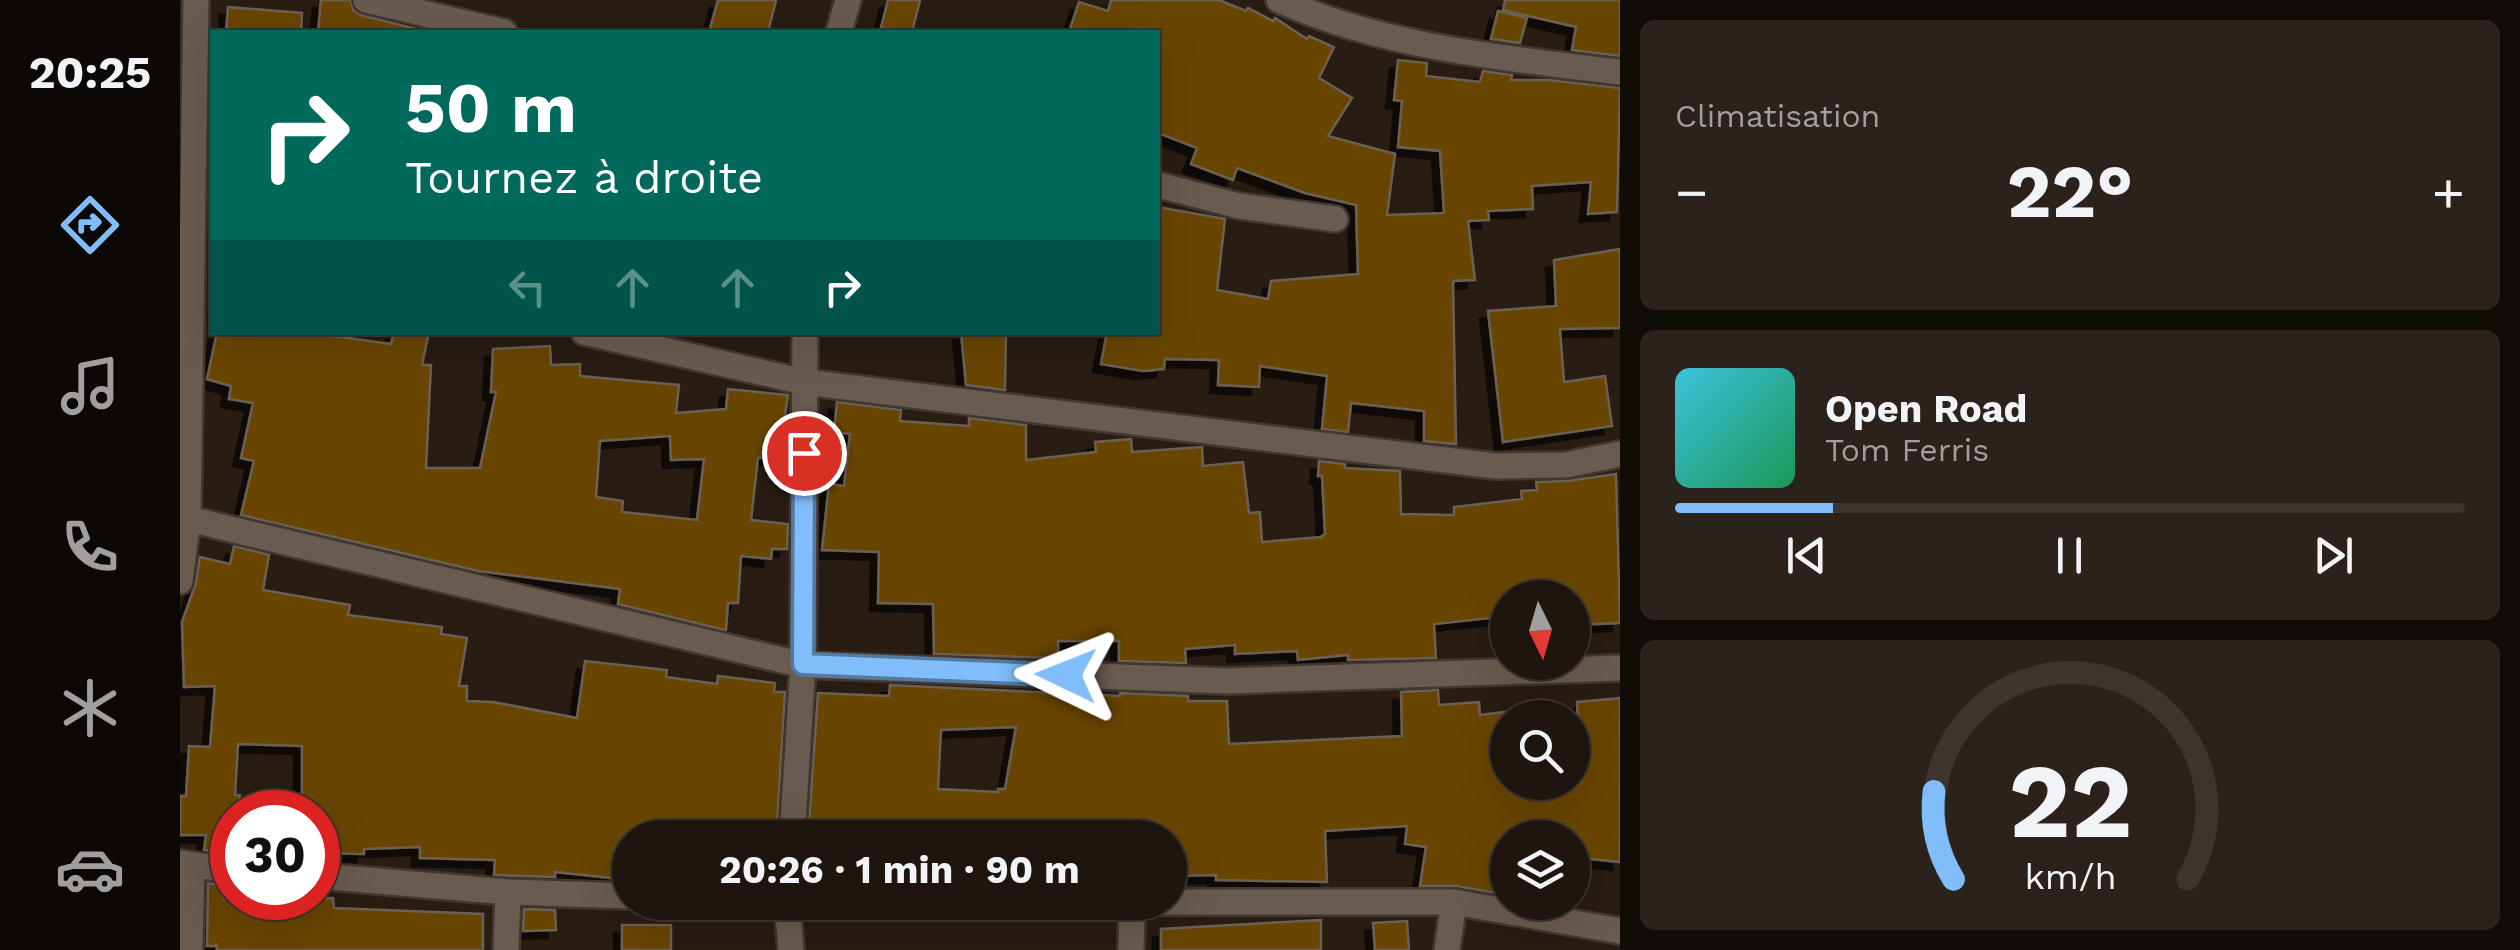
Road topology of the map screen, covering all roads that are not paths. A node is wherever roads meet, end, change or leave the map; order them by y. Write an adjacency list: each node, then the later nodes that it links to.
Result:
1 (196, 0): 10 (street)
2 (366, 0): 5 (street)
3 (848, 0): 6 (street)
4 (1279, 0): 7 (street)
5 (495, 30)
6 (840, 30)
7 (1620, 72)
8 (1160, 186): 9 (street)
9 (1335, 219)
10 (194, 238): 15 (street)
11 (597, 335): 13 (street)
12 (805, 335): 13 (street)
13 (804, 382): 14 (street); 17 (street)
14 (1620, 454)
15 (184, 518): 16 (street); 17 (street)
16 (180, 581)
17 (803, 664): 18 (street); 19 (street)
18 (1620, 668)
19 (793, 820)
20 (186, 865): 29 (street)
21 (340, 878): 22 (street)
22 (508, 892): 23 (street); 30 (street)
23 (612, 895)
24 (1454, 902): 25 (street); 28 (street); 33 (street)
25 (1187, 904)
26 (789, 920): 31 (street)
27 (1132, 920): 32 (street)
28 (1620, 931)
29 (190, 950)
30 (506, 950)
31 (791, 950)
32 (1132, 950)
33 (1448, 950)

